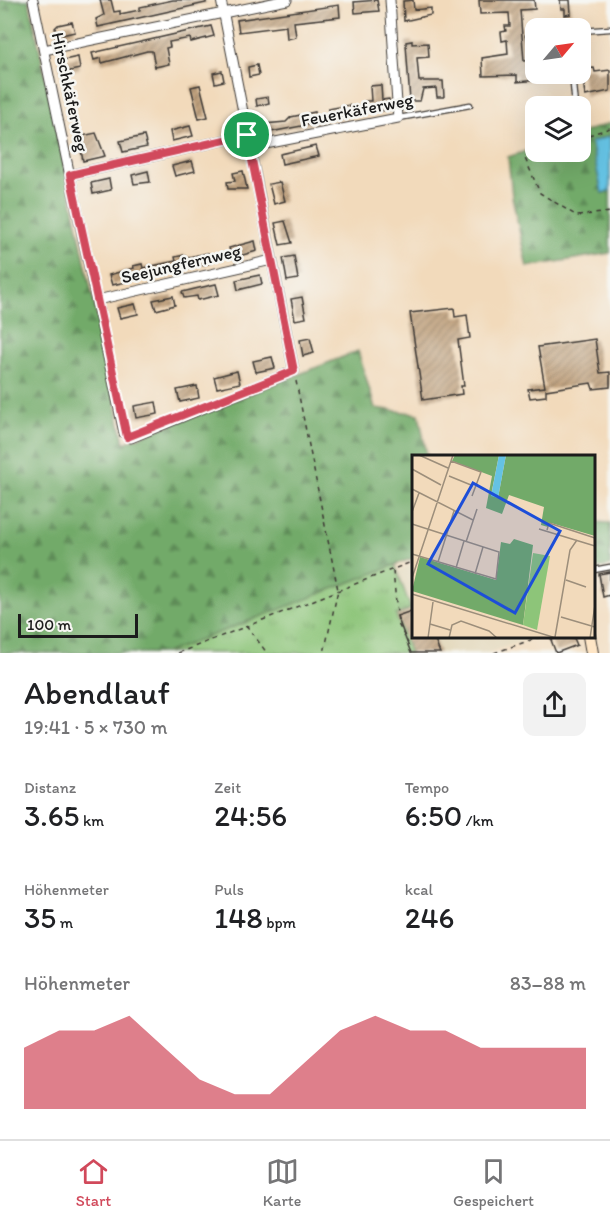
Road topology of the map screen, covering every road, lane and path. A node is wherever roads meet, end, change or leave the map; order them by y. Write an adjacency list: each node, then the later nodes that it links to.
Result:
1 (33, 0): 8 (street, Hirschkäferweg)
2 (221, 0): 5 (street)
3 (286, 0): 5 (street)
4 (390, 0): 10 (street)
5 (223, 11): 8 (street); 13 (street)
6 (610, 29): 7 (lane)
7 (591, 30)
8 (44, 50): 16 (street, Hirschkäferweg)
9 (470, 105): 10 (lane, Feuerkäferweg)
10 (398, 118): 14 (street, Feuerkäferweg)
11 (610, 128): 12 (path)
12 (591, 134)
13 (247, 135): 14 (street); 16 (street)
14 (250, 147): 18 (street)
15 (527, 162): 17 (path)
16 (70, 175): 19 (street, Hirschkäferweg)
17 (610, 212)
18 (272, 260): 19 (street, Seejungfernweg); 20 (street)
19 (97, 300): 20 (street, Hirschkäferweg)
20 (294, 371): 25 (path)
21 (412, 562): 24 (path)
22 (610, 567): 23 (lane)
23 (595, 570)
24 (393, 571): 25 (path); 29 (path)
25 (338, 590): 26 (path); 32 (path)
26 (246, 625): 30 (path); 31 (path)
27 (536, 638): 33 (path)
28 (589, 638): 34 (street)
29 (408, 643)
30 (178, 653)
31 (267, 653)
32 (324, 653)
33 (494, 653)
34 (592, 653)

